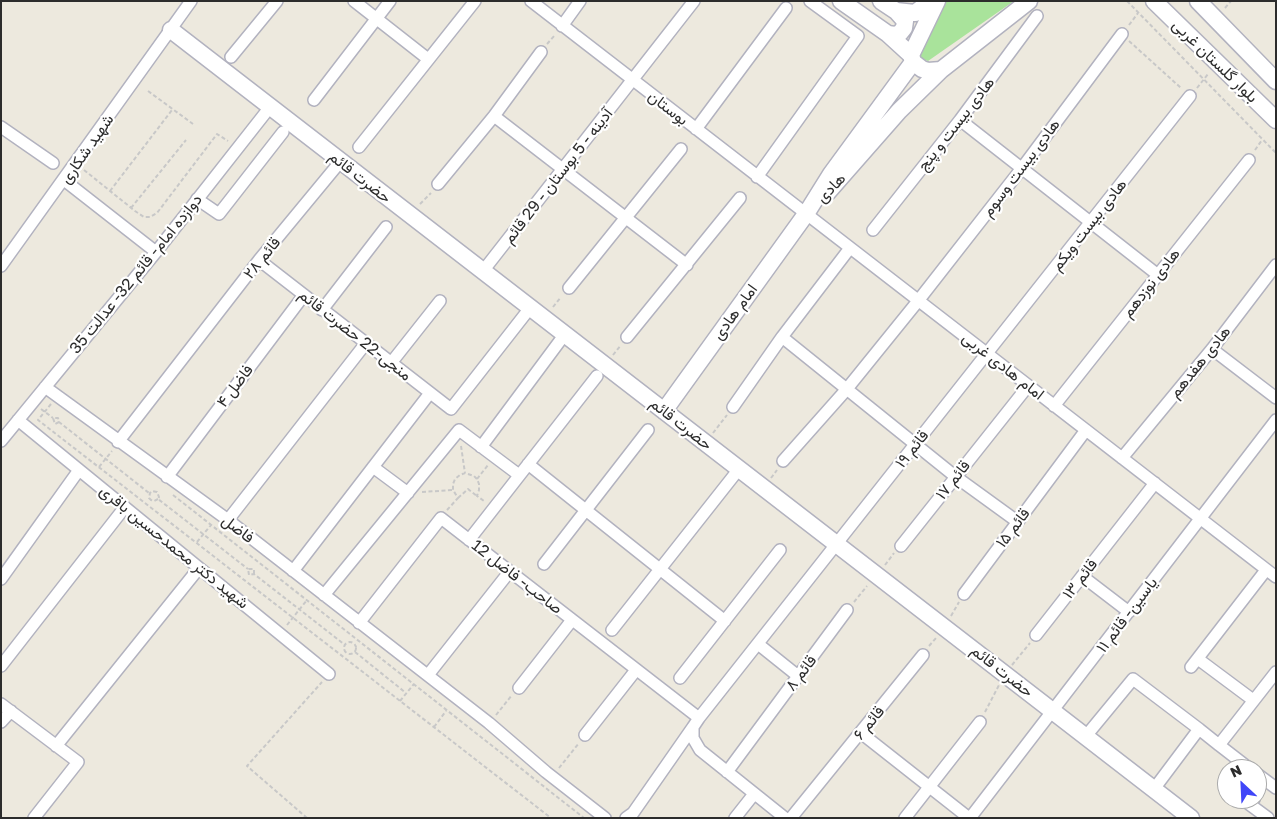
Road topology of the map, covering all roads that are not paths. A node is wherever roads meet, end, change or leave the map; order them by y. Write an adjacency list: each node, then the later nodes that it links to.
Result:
1 (191, 1): 22 (street, شهید شکاری)
2 (276, 1): 26 (street)
3 (354, 1): 20 (street)
4 (390, 1): 20 (street)
5 (475, 1): 27 (street)
6 (531, 1): 21 (street, بوستان)
7 (580, 1): 21 (street)
8 (694, 1): 30 (street, آدینه - 5 بوستان - 29 قائم)
9 (810, 1): 48 (street)
10 (842, 1): 23 (street)
11 (881, 1): 18 (street)
12 (931, 1): 18 (street)
13 (937, 1): 28 (street, هادی)
14 (1029, 1): 29 (street, هادی)
15 (1154, 1): 37 (street, بلوار گلستان غربی)
16 (1198, 1): 31 (street, بلوار گلستان غربی)
17 (786, 8): 39 (street)
18 (896, 12): 23 (street)
19 (1038, 16): 36 (street, هادی بیست و پنج)
20 (375, 19): 27 (street); 33 (street)
21 (562, 26): 30 (street, بوستان)
22 (171, 30): 34 (street, حضرت قائم); 49 (street, شهید شکاری)
23 (888, 34): 28 (street)
24 (1122, 34): 46 (street, هادی بیست وسوم)
25 (540, 52): 35 (street)
26 (231, 57)
27 (428, 58): 41 (street)
28 (912, 59): 29 (street); 53 (street, هادی)
29 (942, 70): 53 (street, هادی)
30 (633, 80): 39 (street, بوستان); 47 (street, آدینه - 5 بوستان - 29 قائم)
31 (1276, 81)
32 (1190, 96): 55 (street, هادی بیست ویکم)
33 (314, 100)
34 (270, 107): 44 (street, حضرت قائم); 52 (street, دوازده امام- قائم 32- عدالت 35)
35 (494, 116): 47 (street); 50 (street)
36 (960, 120): 46 (street); 57 (street, هادی بیست و پنج)
37 (1276, 120)
38 (1, 127): 45 (street)
39 (696, 129): 48 (street, بوستان)
40 (283, 132): 52 (street)
41 (359, 147)
42 (681, 149): 54 (street)
43 (1248, 160): 65 (street, هادی نوزدهم)
44 (340, 162): 60 (street, قائم ۲۸); 64 (street, حضرت قائم)
45 (53, 164)
46 (1022, 168): 55 (street); 68 (street, هادی بیست وسوم)
47 (563, 169): 54 (street); 64 (street, آدینه - 5 بوستان - 29 قائم)
48 (757, 176): 53 (street, بوستان)
49 (64, 180): 59 (street); 61 (street, شهید شکاری)
50 (438, 184)
51 (740, 198): 62 (street)
52 (197, 199): 59 (street, دوازده امام- قائم 32- عدالت 35)
53 (806, 214): 58 (street, امام هادی غربی); 87 (street, امام هادی)
54 (626, 217): 62 (street); 66 (street)
55 (1091, 222): 65 (street); 77 (street, هادی بیست ویکم)
56 (386, 227): 71 (street)
57 (873, 230)
58 (850, 248): 68 (street, امام هادی غربی); 74 (street)
59 (156, 252): 81 (street, دوازده امام- قائم 32- عدالت 35)
60 (259, 260): 67 (street, منجی-22 حضرت قائم); 93 (street, قائم ۲۸)
61 (3, 262)
62 (687, 265): 73 (street)
63 (1276, 265): 76 (street, هادی هفدهم)
64 (483, 271): 70 (street, حضرت قائم)
65 (1158, 275): 85 (street, هادی نوزدهم)
66 (569, 288)
67 (304, 296): 71 (street, منجی-22 حضرت قائم); 104 (street, فاضل ۴)
68 (918, 300): 77 (street, امام هادی غربی); 82 (street, هادی بیست وسوم)
69 (440, 301): 78 (street)
70 (530, 308): 72 (street, حضرت قائم); 83 (street, منجی-22 حضرت قائم)
71 (322, 310): 75 (street, منجی-22 حضرت قائم)
72 (565, 334): 79 (street, حضرت قائم); 95 (street)
73 (627, 337)
74 (782, 337): 82 (street); 86 (street)
75 (366, 343): 78 (street, منجی-22 حضرت قائم); 110 (street)
76 (1212, 349): 84 (street); 96 (street, هادی هفدهم)
77 (987, 354): 80 (street, امام هادی غربی); 94 (street, قائم ۱۹)
78 (391, 363): 83 (street, منجی-22 حضرت قائم)
79 (601, 371): 87 (street, حضرت قائم); 98 (street)
80 (1028, 386): 85 (street, امام هادی غربی); 103 (street, قائم ۱۷)
81 (45, 387): 88 (street, دوازده امام- قائم 32- عدالت 35); 93 (street, فاضل)
82 (846, 390): 94 (street); 97 (street, هادی بیست وسوم)
83 (430, 393): 99 (street)
84 (1276, 398)
85 (1054, 406): 91 (street, امام هادی غربی)
86 (733, 407)
87 (664, 411): 100 (street, حضرت قائم)
88 (18, 420): 92 (street, دوازده امام- قائم 32- عدالت 35); 101 (street, شهید دکتر محمدحسین باقری)
89 (1276, 420): 109 (street, یاسین- قائم ۱۱)
90 (648, 430): 108 (street)
91 (1086, 430): 96 (street, امام هادی غربی); 111 (street, قائم ۱۵)
92 (1, 441)
93 (116, 445): 104 (street, فاضل)
94 (915, 445): 103 (street); 113 (street, قائم ۱۹)
95 (482, 447): 102 (street); 106 (street)
96 (1122, 458): 105 (street, امام هادی غربی)
97 (783, 461)
98 (528, 464): 102 (street); 108 (street)
99 (373, 467): 106 (street); 119 (street)
100 (739, 469): 113 (street, حضرت قائم); 118 (street)
101 (79, 470): 107 (street, شهید دکتر محمدحسین باقری); 123 (street)
102 (519, 475): 112 (street)
103 (956, 477): 111 (street); 114 (street, قائم ۱۷)
104 (165, 482): 110 (street, فاضل)
105 (1155, 483): 109 (street, امام هادی غربی); 122 (street, قائم ۱۳)
106 (408, 493): 125 (street)
107 (125, 507): 117 (street, شهید دکتر محمدحسین باقری); 135 (street)
108 (586, 510): 116 (street); 118 (street)
109 (1200, 518): 121 (street, امام هادی غربی); 127 (street, یاسین- قائم ۱۱)
110 (228, 520): 119 (street, فاضل)
111 (1018, 522): 124 (street, قائم ۱۵)
112 (469, 540): 120 (street, صاحب- فاضل 12); 130 (street, صاحب- فاضل 12)
113 (837, 544): 133 (street, قائم ۱۹); 145 (street, حضرت قائم)
114 (901, 546)
115 (780, 550): 129 (street)
116 (544, 564)
117 (198, 568): 138 (street, شهید دکتر محمدحسین باقری); 154 (street)
118 (660, 569): 129 (street); 131 (street)
119 (293, 571): 125 (street, فاضل)
120 (510, 571): 128 (street, صاحب- فاضل 12); 139 (street)
121 (1271, 573): 143 (street)
122 (1082, 576): 127 (street); 132 (street, قائم ۱۳)
123 (1, 579)
124 (964, 594)
125 (324, 595): 130 (street, فاضل)
126 (847, 610): 140 (street, قائم ۸)
127 (1129, 612): 145 (street, یاسین- قائم ۱۱)
128 (572, 620): 136 (street, صاحب- فاضل 12); 142 (street)
129 (725, 621): 141 (street)
130 (359, 623): 139 (street, فاضل)
131 (612, 630)
132 (1036, 635)
133 (758, 644): 140 (street); 148 (street, قائم ۱۹)
134 (923, 654): 150 (street, قائم ۶)
135 (1, 666)
136 (636, 670): 148 (street, صاحب- فاضل 12); 151 (street)
137 (1276, 672): 143 (street)
138 (329, 674)
139 (428, 675): 162 (street, فاضل)
140 (798, 676): 156 (street, قائم ۸)
141 (680, 678)
142 (519, 688)
143 (1253, 700): 153 (street)
144 (6, 708): 146 (street); 154 (street)
145 (1053, 711): 152 (street, حضرت قائم); 168 (street, یاسین- قائم ۱۱)
146 (1, 722)
147 (980, 722): 157 (street)
148 (696, 723): 156 (street); 163 (street, قائم ۱۹)
149 (1199, 730): 152 (street); 153 (street); 158 (street)
150 (861, 733): 157 (street); 166 (street, قائم ۶)
151 (585, 735)
152 (1086, 736): 158 (street, حضرت قائم)
153 (1219, 745): 155 (street)
154 (56, 746): 161 (street)
155 (1237, 759)
156 (727, 772): 159 (street)
157 (929, 787): 167 (street); 168 (street)
158 (1154, 789): 169 (street, حضرت قائم)
159 (754, 794): 164 (street); 165 (street)
160 (1256, 809): 170 (street)
161 (34, 818)
162 (605, 818)
163 (626, 818)
164 (735, 818)
165 (786, 818)
166 (791, 818)
167 (905, 818)
168 (969, 818)
169 (1191, 818)
170 (1268, 818)

